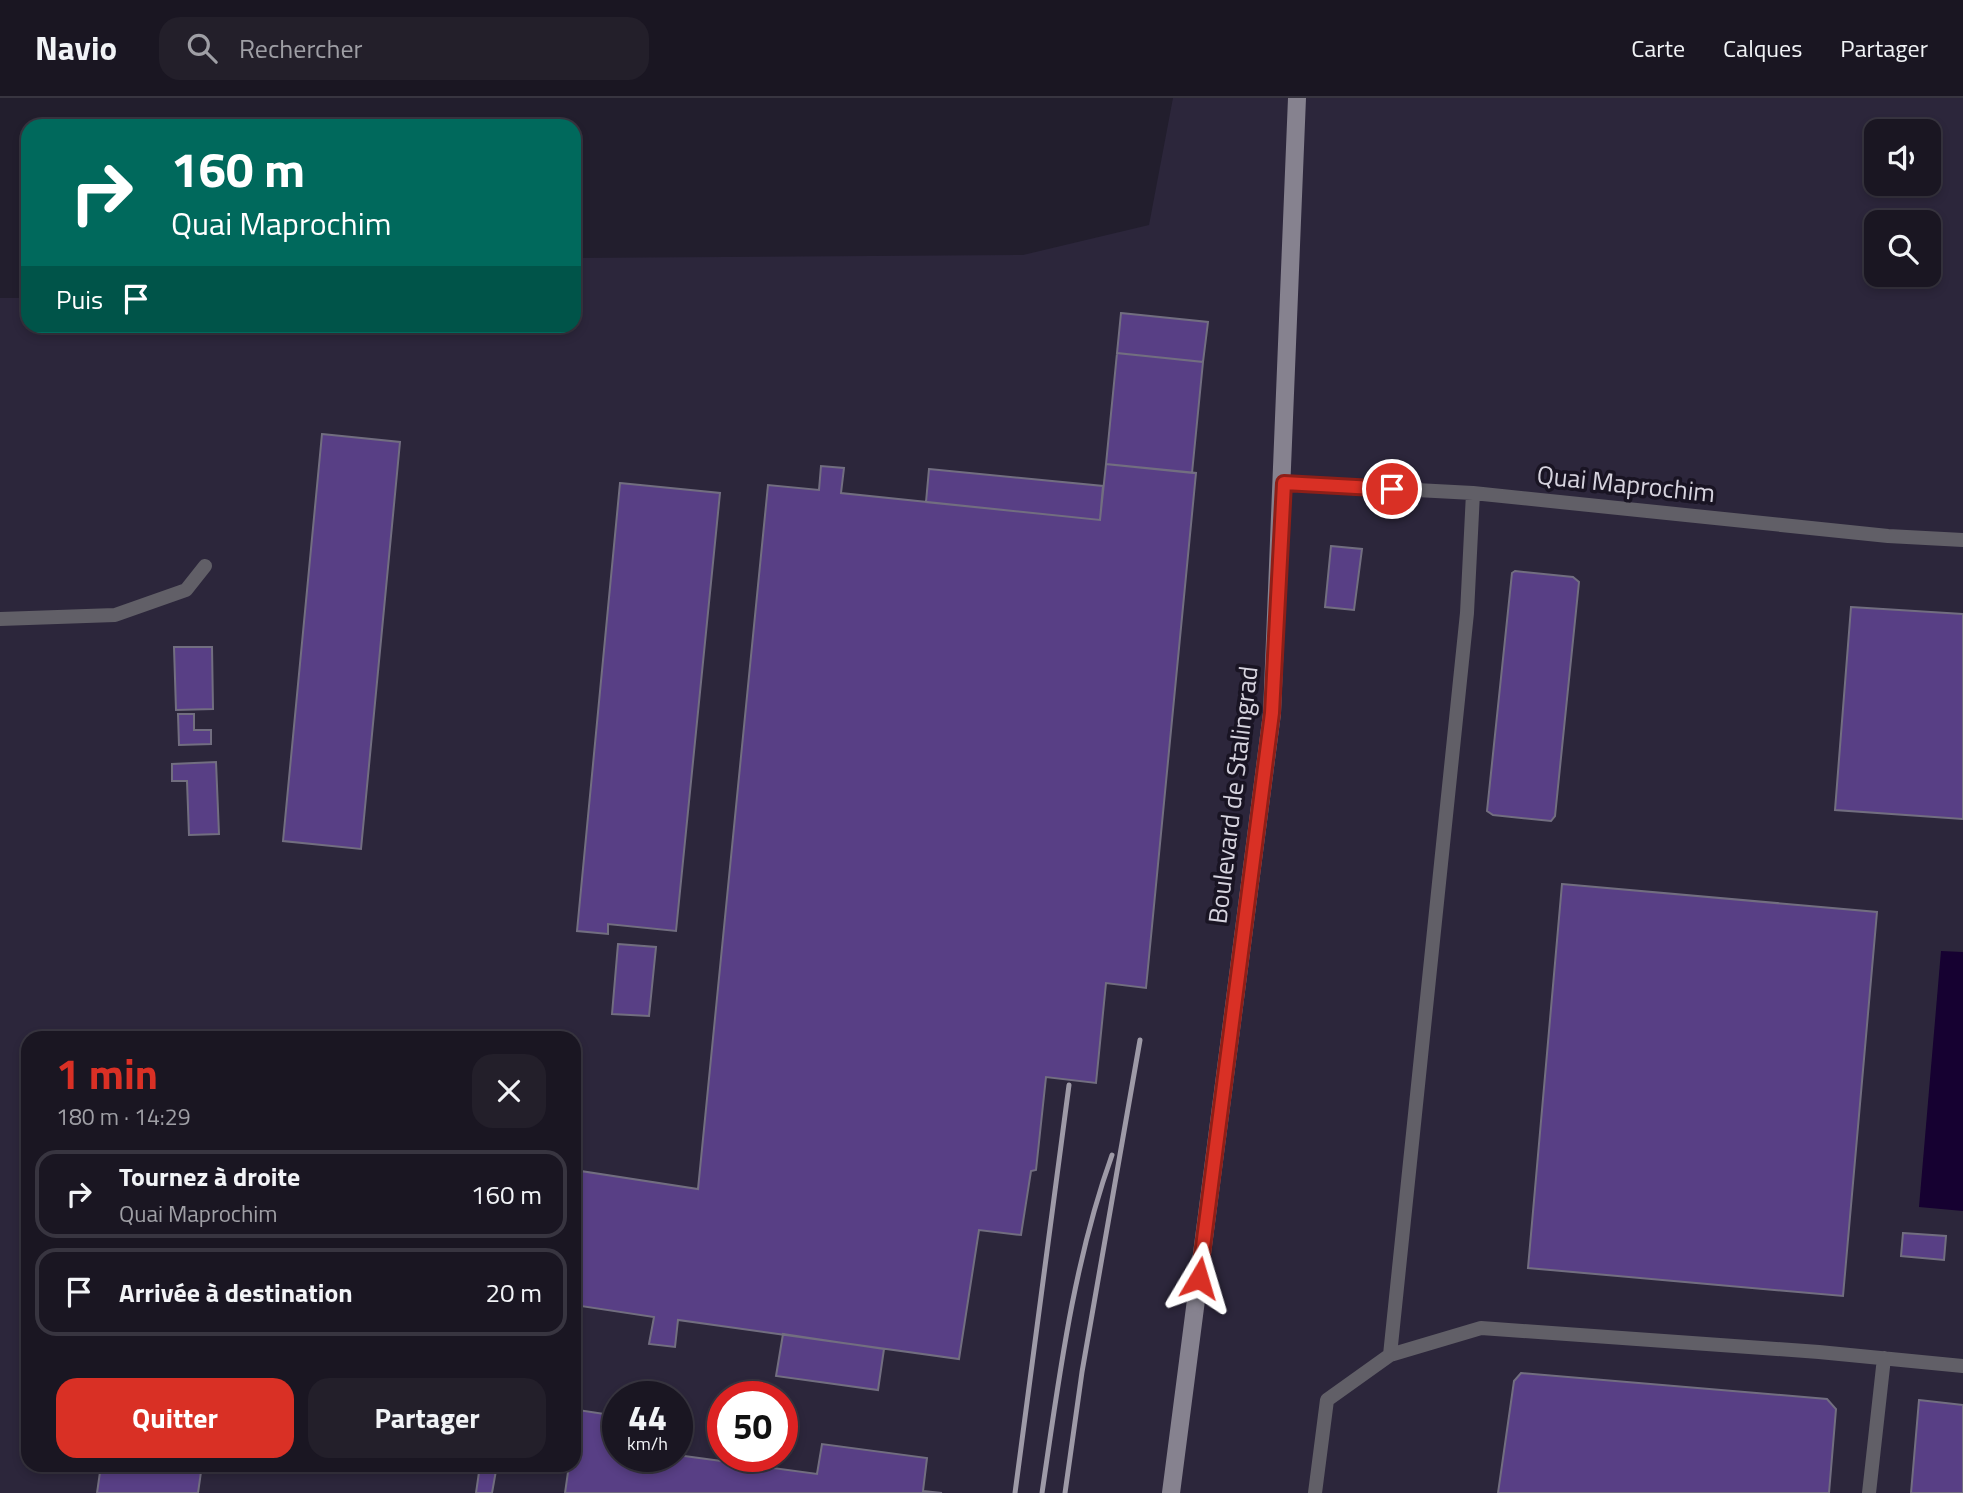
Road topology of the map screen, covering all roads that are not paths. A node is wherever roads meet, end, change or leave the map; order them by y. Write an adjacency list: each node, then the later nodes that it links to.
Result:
1 (1297, 98): 2 (main road, Boulevard de Stalingrad)
2 (1284, 483): 3 (lane, Quai Maprochim); 10 (main road, Boulevard de Stalingrad)
3 (1473, 493): 4 (lane, Quai Maprochim); 7 (lane)
4 (1963, 540)
5 (205, 566): 6 (lane)
6 (0, 619)
7 (1390, 1355): 8 (lane); 11 (lane)
8 (1884, 1358): 9 (lane); 12 (lane)
9 (1963, 1366)
10 (1171, 1493)
11 (1315, 1493)
12 (1870, 1493)

